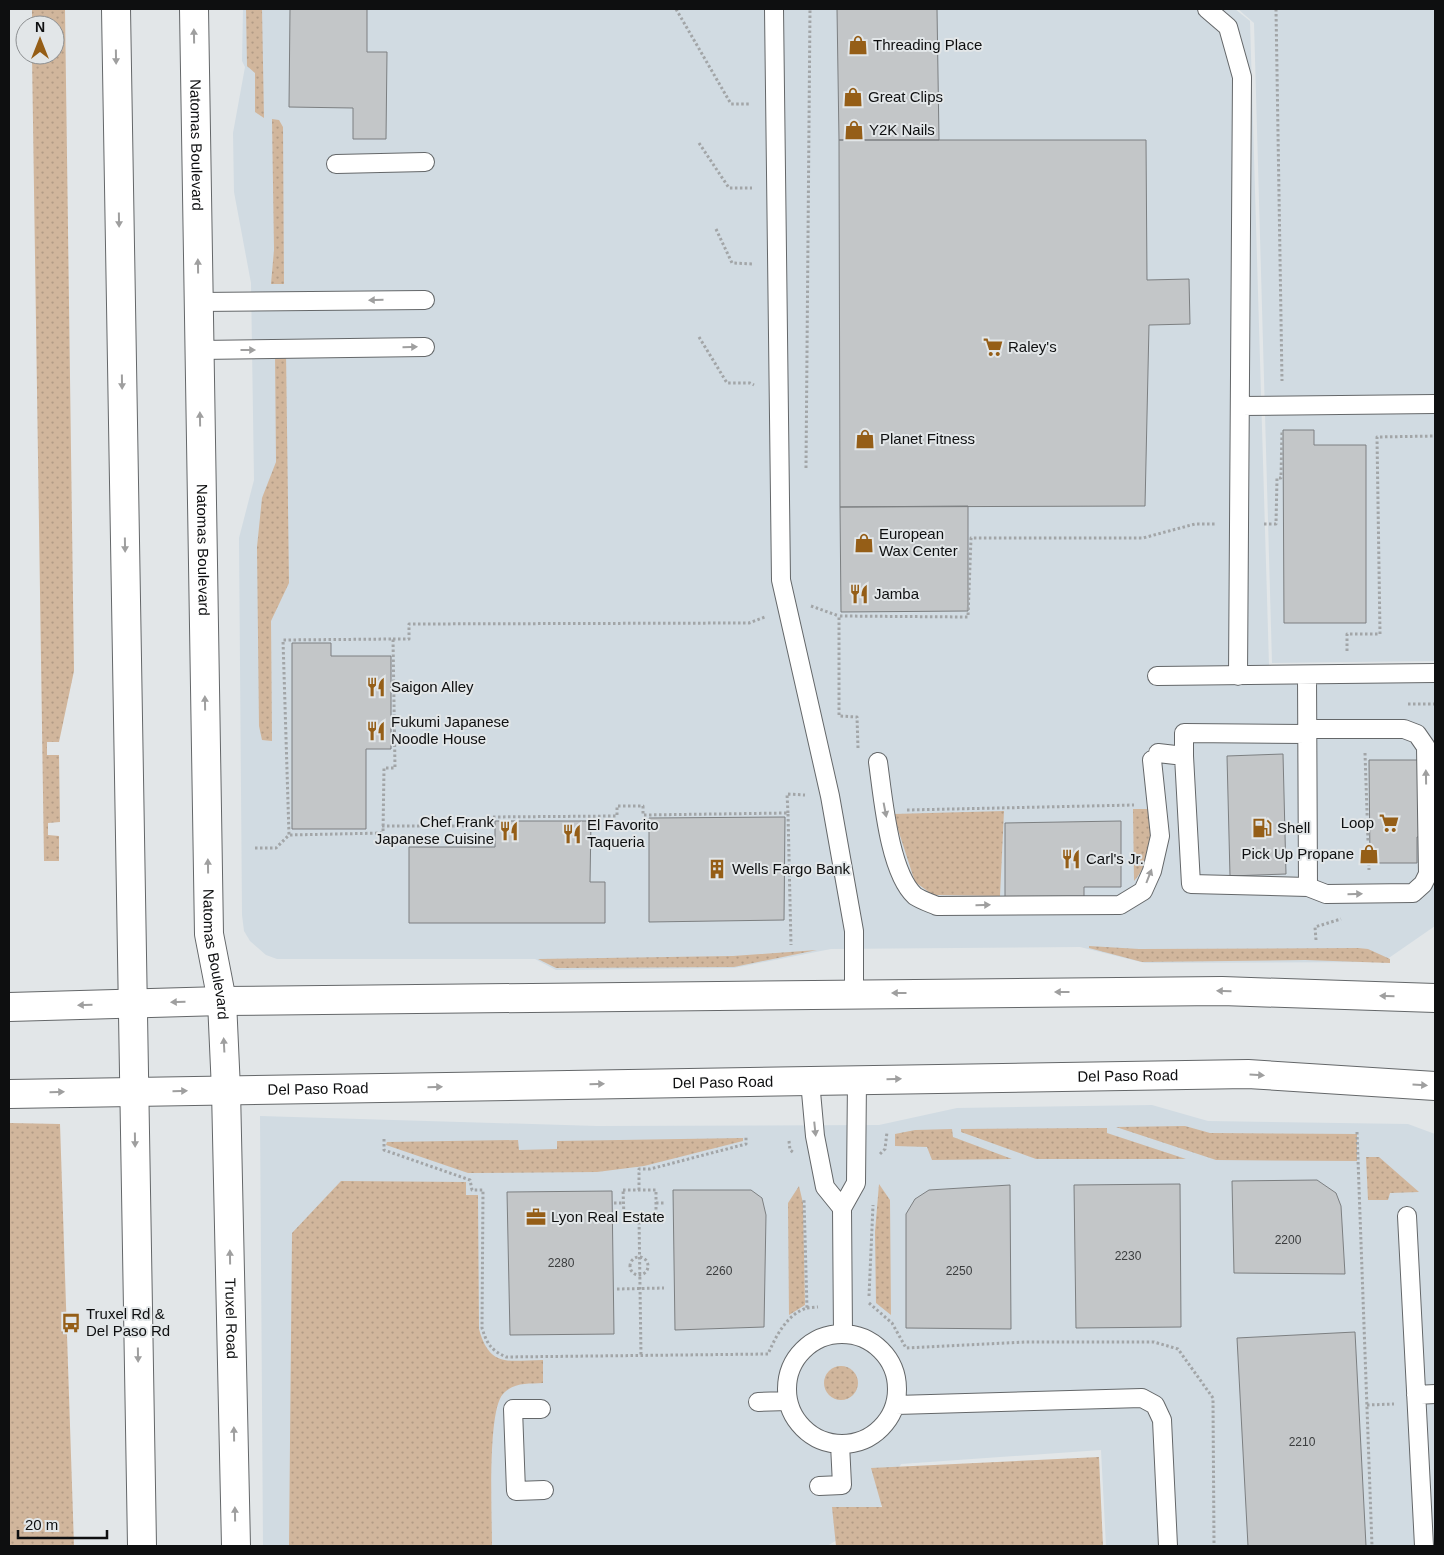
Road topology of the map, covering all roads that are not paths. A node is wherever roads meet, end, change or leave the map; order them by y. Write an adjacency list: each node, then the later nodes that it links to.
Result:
1 (116, 9): 24 (main road, one-way to 24)
2 (194, 9): 8 (main road, Natomas Boulevard, one-way to 2)
3 (774, 9): 21 (lane)
4 (1207, 9): 12 (lane)
5 (425, 162): 6 (lane)
6 (336, 164)
7 (425, 300): 8 (lane, one-way to 8)
8 (198, 302): 10 (main road, Natomas Boulevard)
9 (425, 346): 10 (lane, one-way to 9)
10 (199, 350): 23 (main road, Natomas Boulevard, one-way to 10)
11 (1435, 404): 12 (lane)
12 (1240, 406): 16 (lane)
13 (1435, 673): 14 (lane)
14 (1307, 675): 16 (lane); 17 (lane)
15 (1157, 676): 16 (lane)
16 (1238, 676)
17 (1307, 732): 18 (lane); 20 (lane); 20 (lane, one-way to 17)
18 (1184, 756): 19 (lane, one-way to 18); 20 (lane)
19 (878, 762)
20 (1308, 888)
21 (854, 994): 22 (main road, one-way to 21); 23 (main road)
22 (1435, 998)
23 (222, 1001): 24 (main road, one-way to 24); 29 (main road, Natomas Boulevard, one-way to 23)
24 (134, 1003): 25 (main road, one-way to 25); 30 (main road)
25 (9, 1007)
26 (857, 1080): 27 (main road, Del Paso Road); 28 (main road, Del Paso Road, one-way to 28); 32 (lane)
27 (810, 1081): 29 (main road, Del Paso Road, one-way to 27); 32 (lane, one-way to 32)
28 (1435, 1086)
29 (226, 1090): 30 (main road, Del Paso Road, one-way to 29); 45 (main road, Truxel Road, one-way to 29)
30 (134, 1091): 31 (main road, Del Paso Road, one-way to 30); 44 (main road, one-way to 44)
31 (9, 1094)
32 (842, 1208): 34 (lane)
33 (1407, 1216): 36 (lane)
34 (843, 1334): 37 (lane); 39 (lane)
35 (1435, 1394): 36 (lane)
36 (1416, 1395): 47 (lane)
37 (788, 1401): 38 (lane); 41 (lane)
38 (758, 1402)
39 (896, 1405): 41 (lane); 46 (lane)
40 (541, 1409): 43 (lane)
41 (840, 1444): 42 (lane)
42 (818, 1486)
43 (544, 1490)
44 (142, 1546)
45 (236, 1546)
46 (1168, 1546)
47 (1424, 1546)

